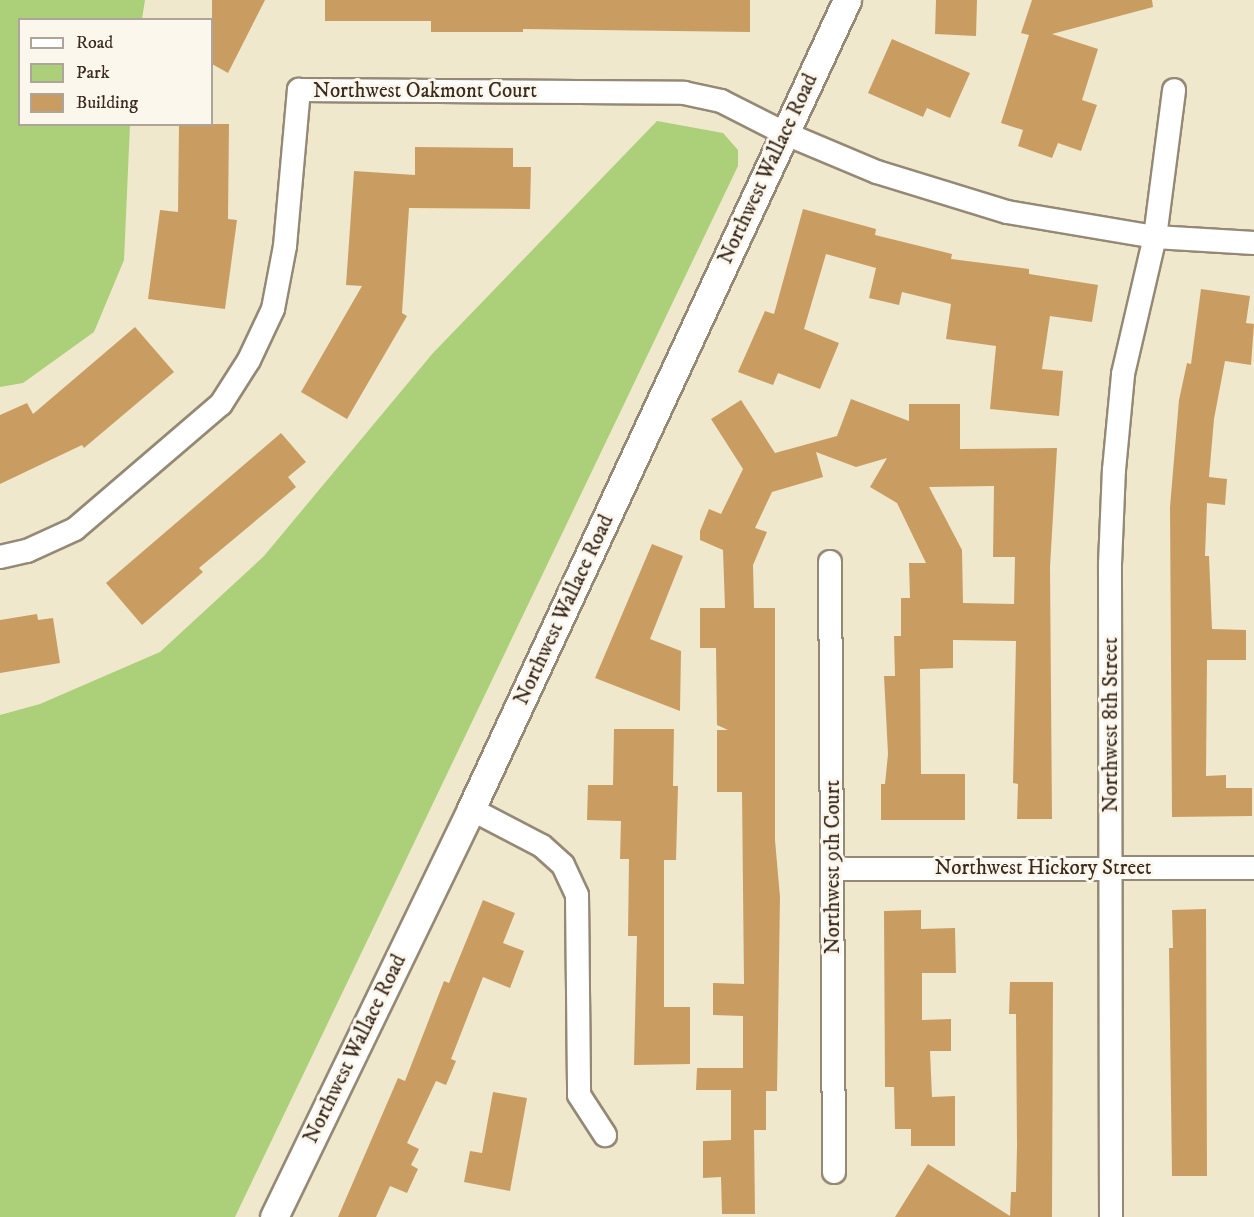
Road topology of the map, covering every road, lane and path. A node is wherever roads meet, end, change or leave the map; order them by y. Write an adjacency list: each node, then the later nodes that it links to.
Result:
1 (847, 0): 3 (street, Northwest Wallace Road)
2 (1174, 90): 4 (street, Northwest 8th Street)
3 (784, 133): 4 (street); 6 (street, Northwest Oakmont Court); 8 (street, Northwest Wallace Road)
4 (1155, 237): 5 (street); 9 (street, Northwest 8th Street)
5 (1254, 243)
6 (0, 558)
7 (830, 562): 11 (street, Northwest 9th Court)
8 (471, 809): 12 (street); 14 (street, Northwest Wallace Road)
9 (1111, 868): 10 (street, Northwest Hickory Street); 11 (street, Northwest Hickory Street); 15 (street, Northwest 8th Street)
10 (1254, 868)
11 (833, 869): 13 (street, Northwest 9th Court)
12 (605, 1135)
13 (834, 1172)
14 (274, 1217)
15 (1111, 1217)

